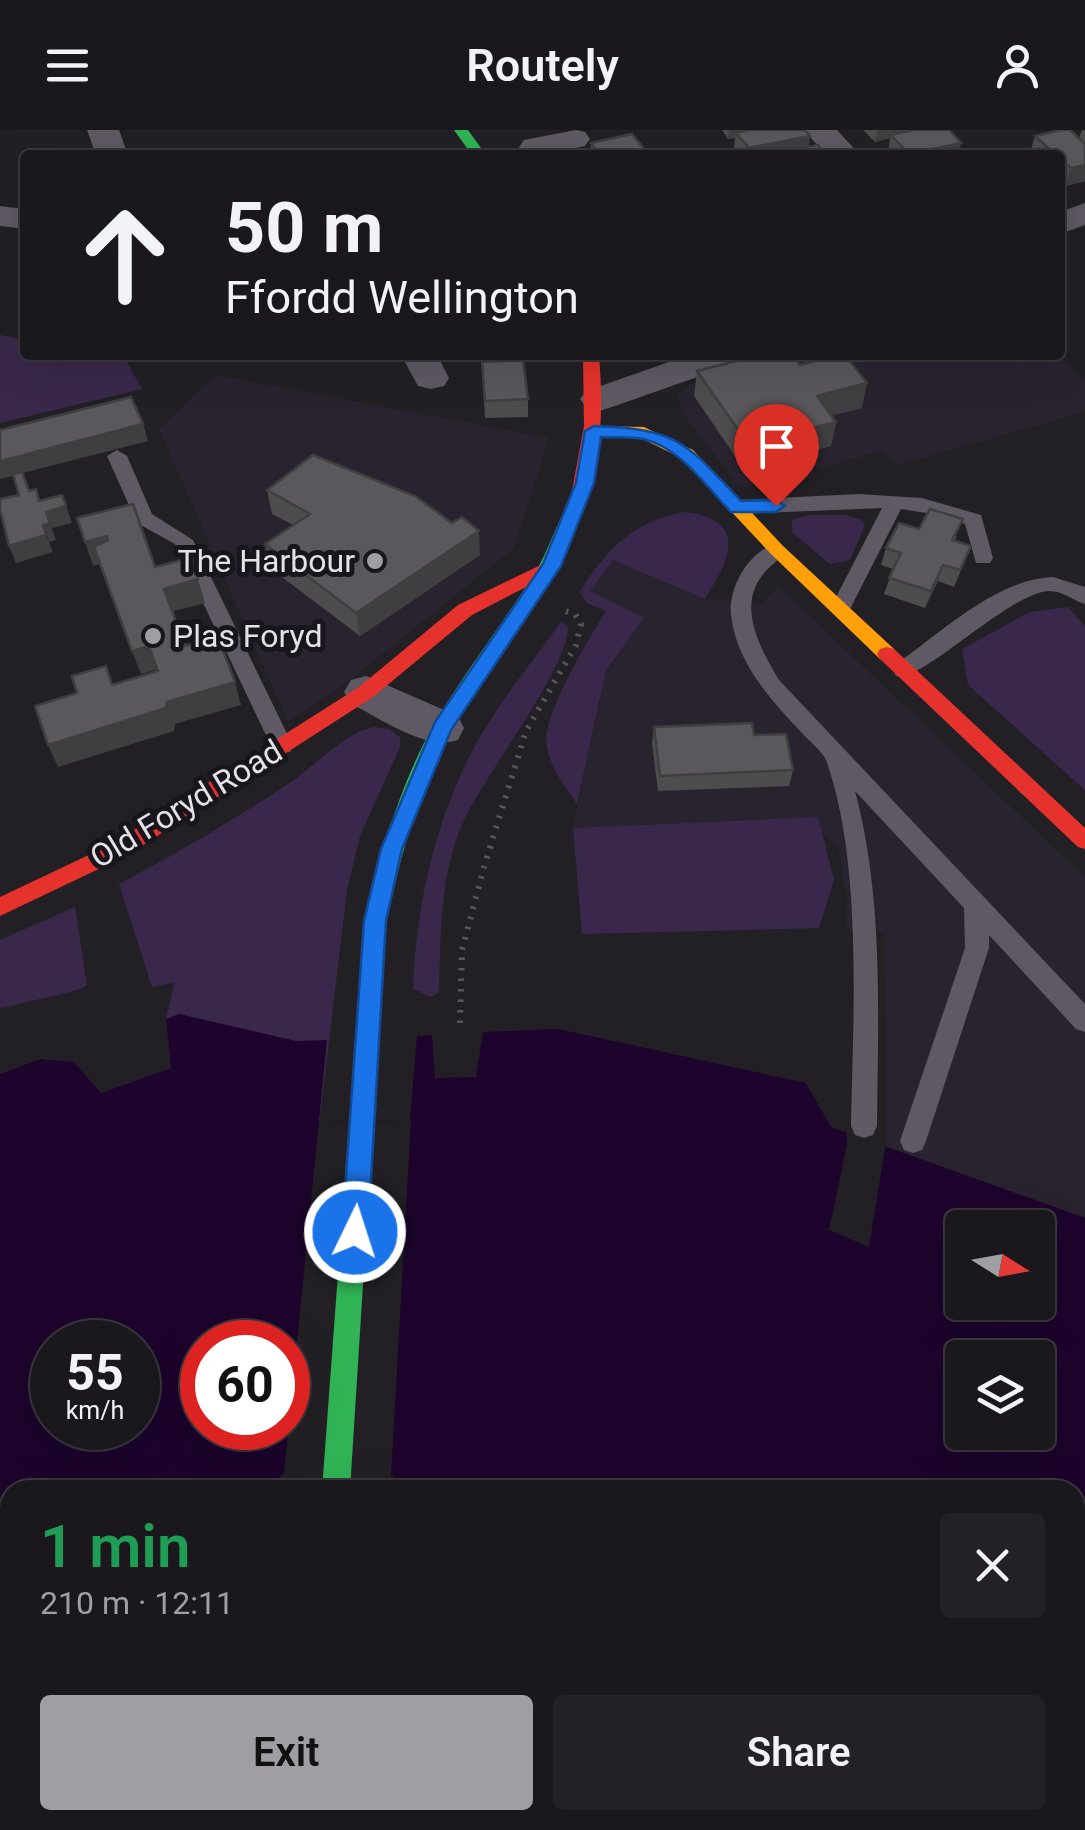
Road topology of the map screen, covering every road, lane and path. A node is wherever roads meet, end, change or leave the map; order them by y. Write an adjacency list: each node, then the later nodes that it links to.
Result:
1 (820, 130): 4 (street)
2 (574, 138): 3 (street)
3 (533, 144)
4 (839, 150)
5 (591, 360): 7 (street)
6 (699, 360): 7 (street)
7 (596, 415): 10 (street); 13 (street)
8 (117, 456): 20 (lane)
9 (895, 502): 10 (lane); 12 (lane); 16 (lane)
10 (737, 508): 11 (street)
11 (777, 550): 16 (street); 21 (lane)
12 (983, 558)
13 (551, 566): 15 (street); 18 (street, Old Foryd Road)
14 (1085, 597): 17 (lane)
15 (530, 598): 19 (street); 26 (path)
16 (840, 609): 17 (street)
17 (904, 670): 22 (street)
18 (366, 692): 19 (street); 20 (street, Old Foryd Road)
19 (442, 728): 29 (street)
20 (282, 746): 24 (street, Old Foryd Road)
21 (833, 752): 23 (lane); 27 (lane)
22 (1085, 841)
23 (976, 906): 25 (lane); 28 (lane)
24 (0, 907)
25 (1085, 1021)
26 (460, 1023)
27 (864, 1126)
28 (913, 1141)
29 (337, 1480)

